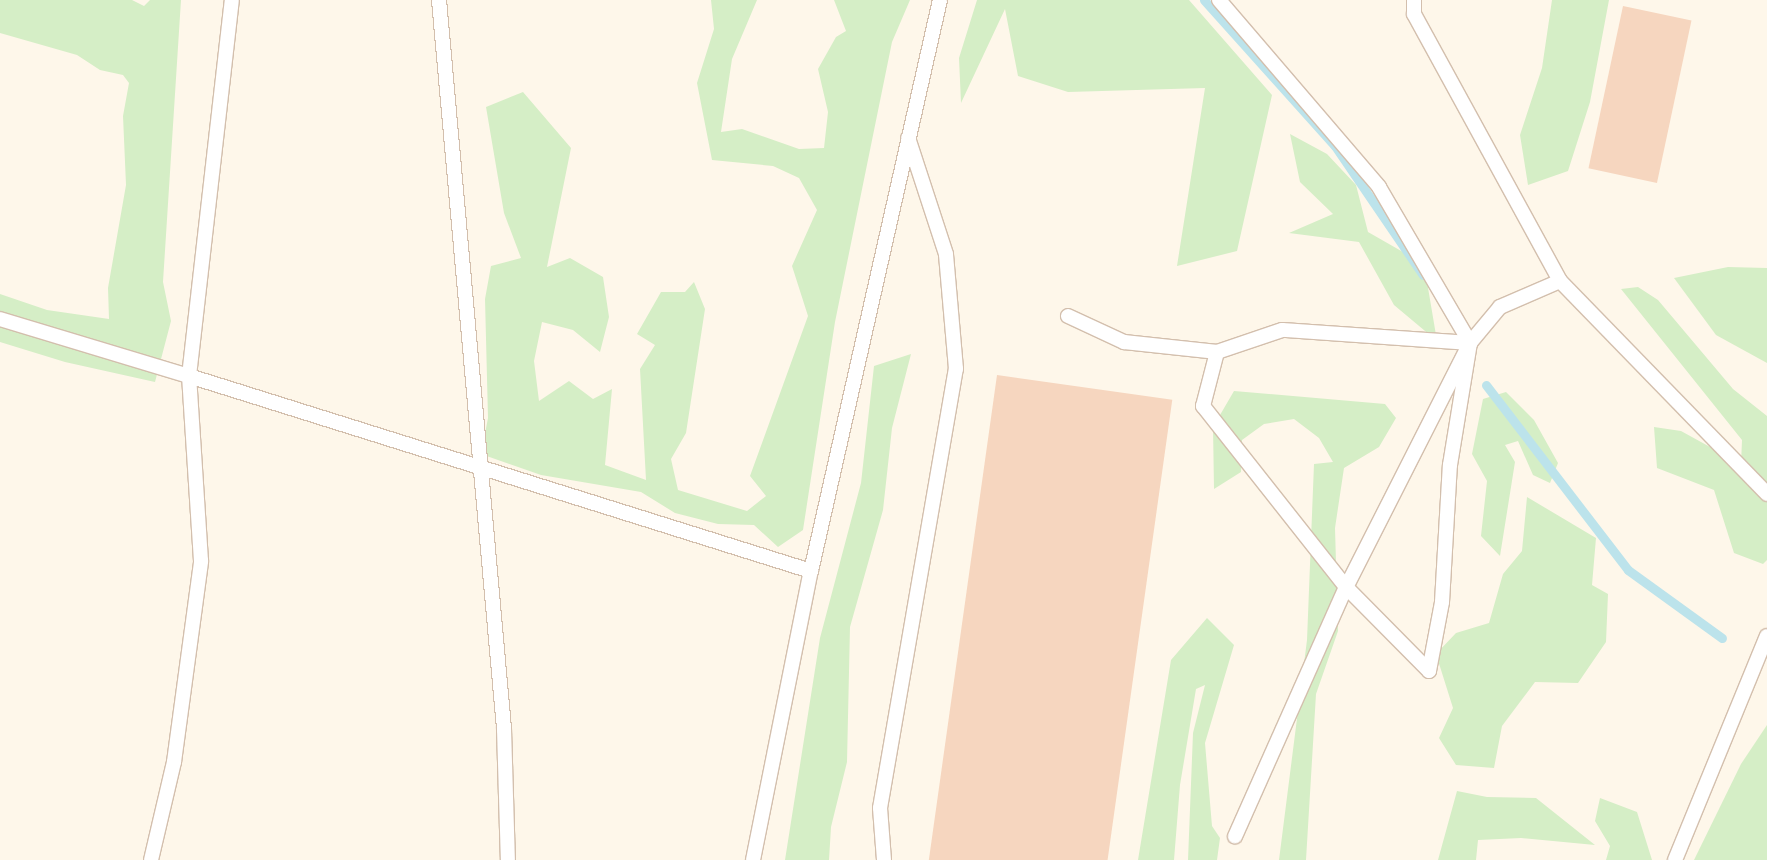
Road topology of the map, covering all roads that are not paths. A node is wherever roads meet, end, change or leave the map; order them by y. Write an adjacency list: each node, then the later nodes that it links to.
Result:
1 (232, 0): 12 (lane)
2 (439, 0): 13 (lane)
3 (940, 0): 6 (lane)
4 (1219, 0): 10 (lane)
5 (1414, 0): 7 (lane)
6 (908, 138): 15 (lane); 22 (lane)
7 (1560, 281): 10 (lane); 14 (lane)
8 (1068, 316): 11 (lane)
9 (0, 319): 12 (lane)
10 (1470, 343): 11 (lane); 16 (lane); 16 (lane)
11 (1216, 352): 16 (lane)
12 (189, 376): 13 (lane); 19 (lane)
13 (482, 466): 15 (lane); 20 (lane)
14 (1767, 494)
15 (811, 571): 21 (lane)
16 (1346, 587): 18 (lane)
17 (1767, 636): 23 (lane)
18 (1235, 836)
19 (151, 860)
20 (508, 860)
21 (753, 860)
22 (884, 860)
23 (1675, 860)

